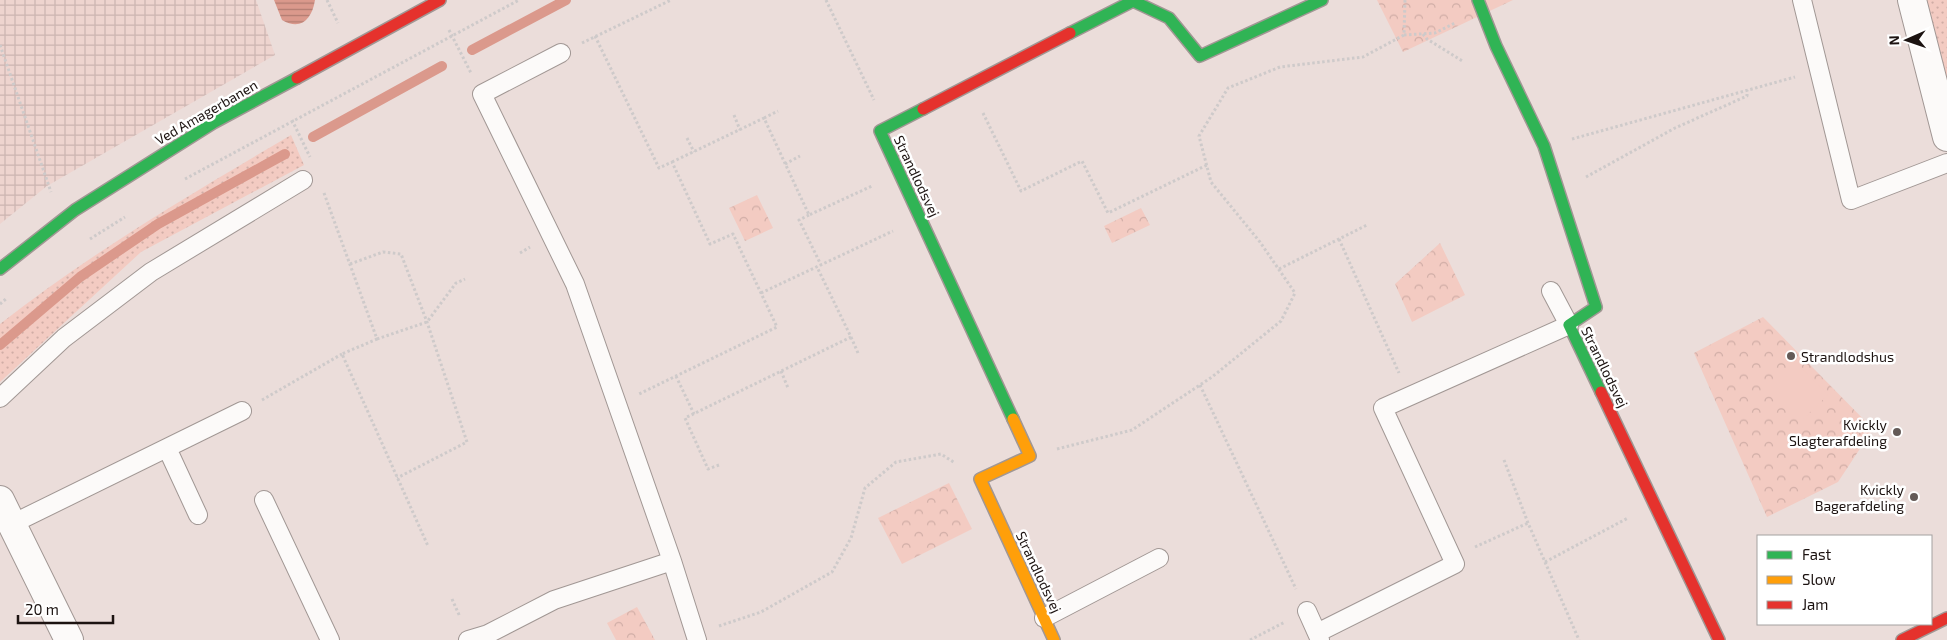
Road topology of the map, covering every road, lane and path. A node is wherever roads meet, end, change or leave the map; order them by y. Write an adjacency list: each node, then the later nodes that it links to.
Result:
1 (519, 0): 12 (path)
2 (671, 0): 13 (path)
3 (826, 0): 25 (path)
4 (1322, 0): 18 (street, Strandlodsvej)
5 (1405, 0): 11 (path)
6 (1802, 0): 17 (lane)
7 (1912, 0): 27 (street)
8 (438, 1): 12 (path); 45 (street, Ved Amagerbanen)
9 (1480, 5): 10 (path); 29 (street, Strandlodsvej)
10 (1423, 34): 11 (path); 16 (path)
11 (1404, 35): 36 (path)
12 (452, 36): 20 (path); 24 (path)
13 (595, 36): 15 (path); 33 (path)
14 (0, 45): 45 (path)
15 (561, 53): 20 (lane)
16 (1464, 62)
17 (1820, 70): 19 (path); 34 (lane)
18 (969, 85): 25 (street, Strandlodsvej); 36 (path)
19 (1747, 90): 29 (path); 40 (path)
20 (482, 94): 87 (lane)
21 (778, 111): 23 (path)
22 (734, 115): 26 (path)
23 (764, 118): 26 (path); 35 (path)
24 (292, 120): 32 (path); 39 (path)
25 (887, 127): 37 (street, Strandlodsvej)
26 (740, 130): 30 (path)
27 (1947, 137)
28 (687, 138): 30 (path)
29 (1544, 146): 40 (street, Strandlodsvej)
30 (694, 152): 33 (path)
31 (800, 156): 35 (path)
32 (312, 162)
33 (672, 162): 56 (path)
34 (1947, 163)
35 (785, 164): 43 (path)
36 (1207, 165): 52 (path)
37 (900, 172): 43 (path); 44 (street, Strandlodsvej)
38 (303, 180): 70 (lane)
39 (182, 181)
40 (1558, 188): 59 (street, Strandlodsvej)
41 (323, 189): 49 (path)
42 (133, 212): 48 (path)
43 (809, 215): 50 (path)
44 (921, 218): 50 (path); 74 (street, Strandlodsvej)
45 (61, 221): 51 (street, Ved Amagerbanen)
46 (1368, 225): 47 (path)
47 (1340, 239): 52 (path); 69 (path)
48 (84, 243)
49 (350, 264): 58 (path); 61 (path)
50 (819, 266): 56 (path); 60 (path)
51 (0, 269)
52 (1279, 269): 66 (path)
53 (465, 279): 58 (path)
54 (1551, 291): 59 (lane)
55 (15, 292): 57 (path)
56 (761, 293): 65 (path)
57 (0, 304)
58 (427, 322): 61 (path); 77 (path)
59 (1569, 325): 69 (lane); 80 (street, Strandlodsvej)
60 (851, 337): 62 (path); 64 (path)
61 (377, 339): 63 (path)
62 (858, 353)
63 (342, 354): 71 (path); 77 (path)
64 (781, 371): 67 (path); 72 (path)
65 (676, 376): 68 (path); 72 (path)
66 (1200, 385): 74 (path); 89 (path)
67 (788, 388)
68 (639, 394)
69 (1410, 396): 86 (lane)
70 (0, 398)
71 (242, 411): 73 (lane)
72 (694, 414): 76 (path)
73 (167, 448): 81 (lane); 82 (lane)
74 (1030, 456): 78 (street)
75 (1504, 460): 83 (path)
76 (719, 465)
77 (397, 478): 84 (path)
78 (980, 479): 90 (street, Strandlodsvej); 93 (path)
79 (264, 500): 95 (lane)
80 (1654, 505): 88 (path); 100 (street, Strandlodsvej)
81 (6, 512): 94 (street)
82 (198, 515)
83 (1528, 523): 86 (path); 88 (path)
84 (428, 546)
85 (1159, 558): 90 (lane)
86 (1452, 558): 92 (lane)
87 (672, 561): 93 (lane); 96 (lane)
88 (1545, 562): 99 (path)
89 (1307, 611): 92 (lane); 98 (path)
90 (1044, 618): 97 (street, Strandlodsvej)
91 (1947, 618): 101 (street)
92 (1319, 636)
93 (696, 637)
94 (69, 640)
95 (330, 640)
96 (468, 640)
97 (1054, 640)
98 (1250, 640)
99 (1579, 640)
100 (1719, 640)
101 (1902, 640)

